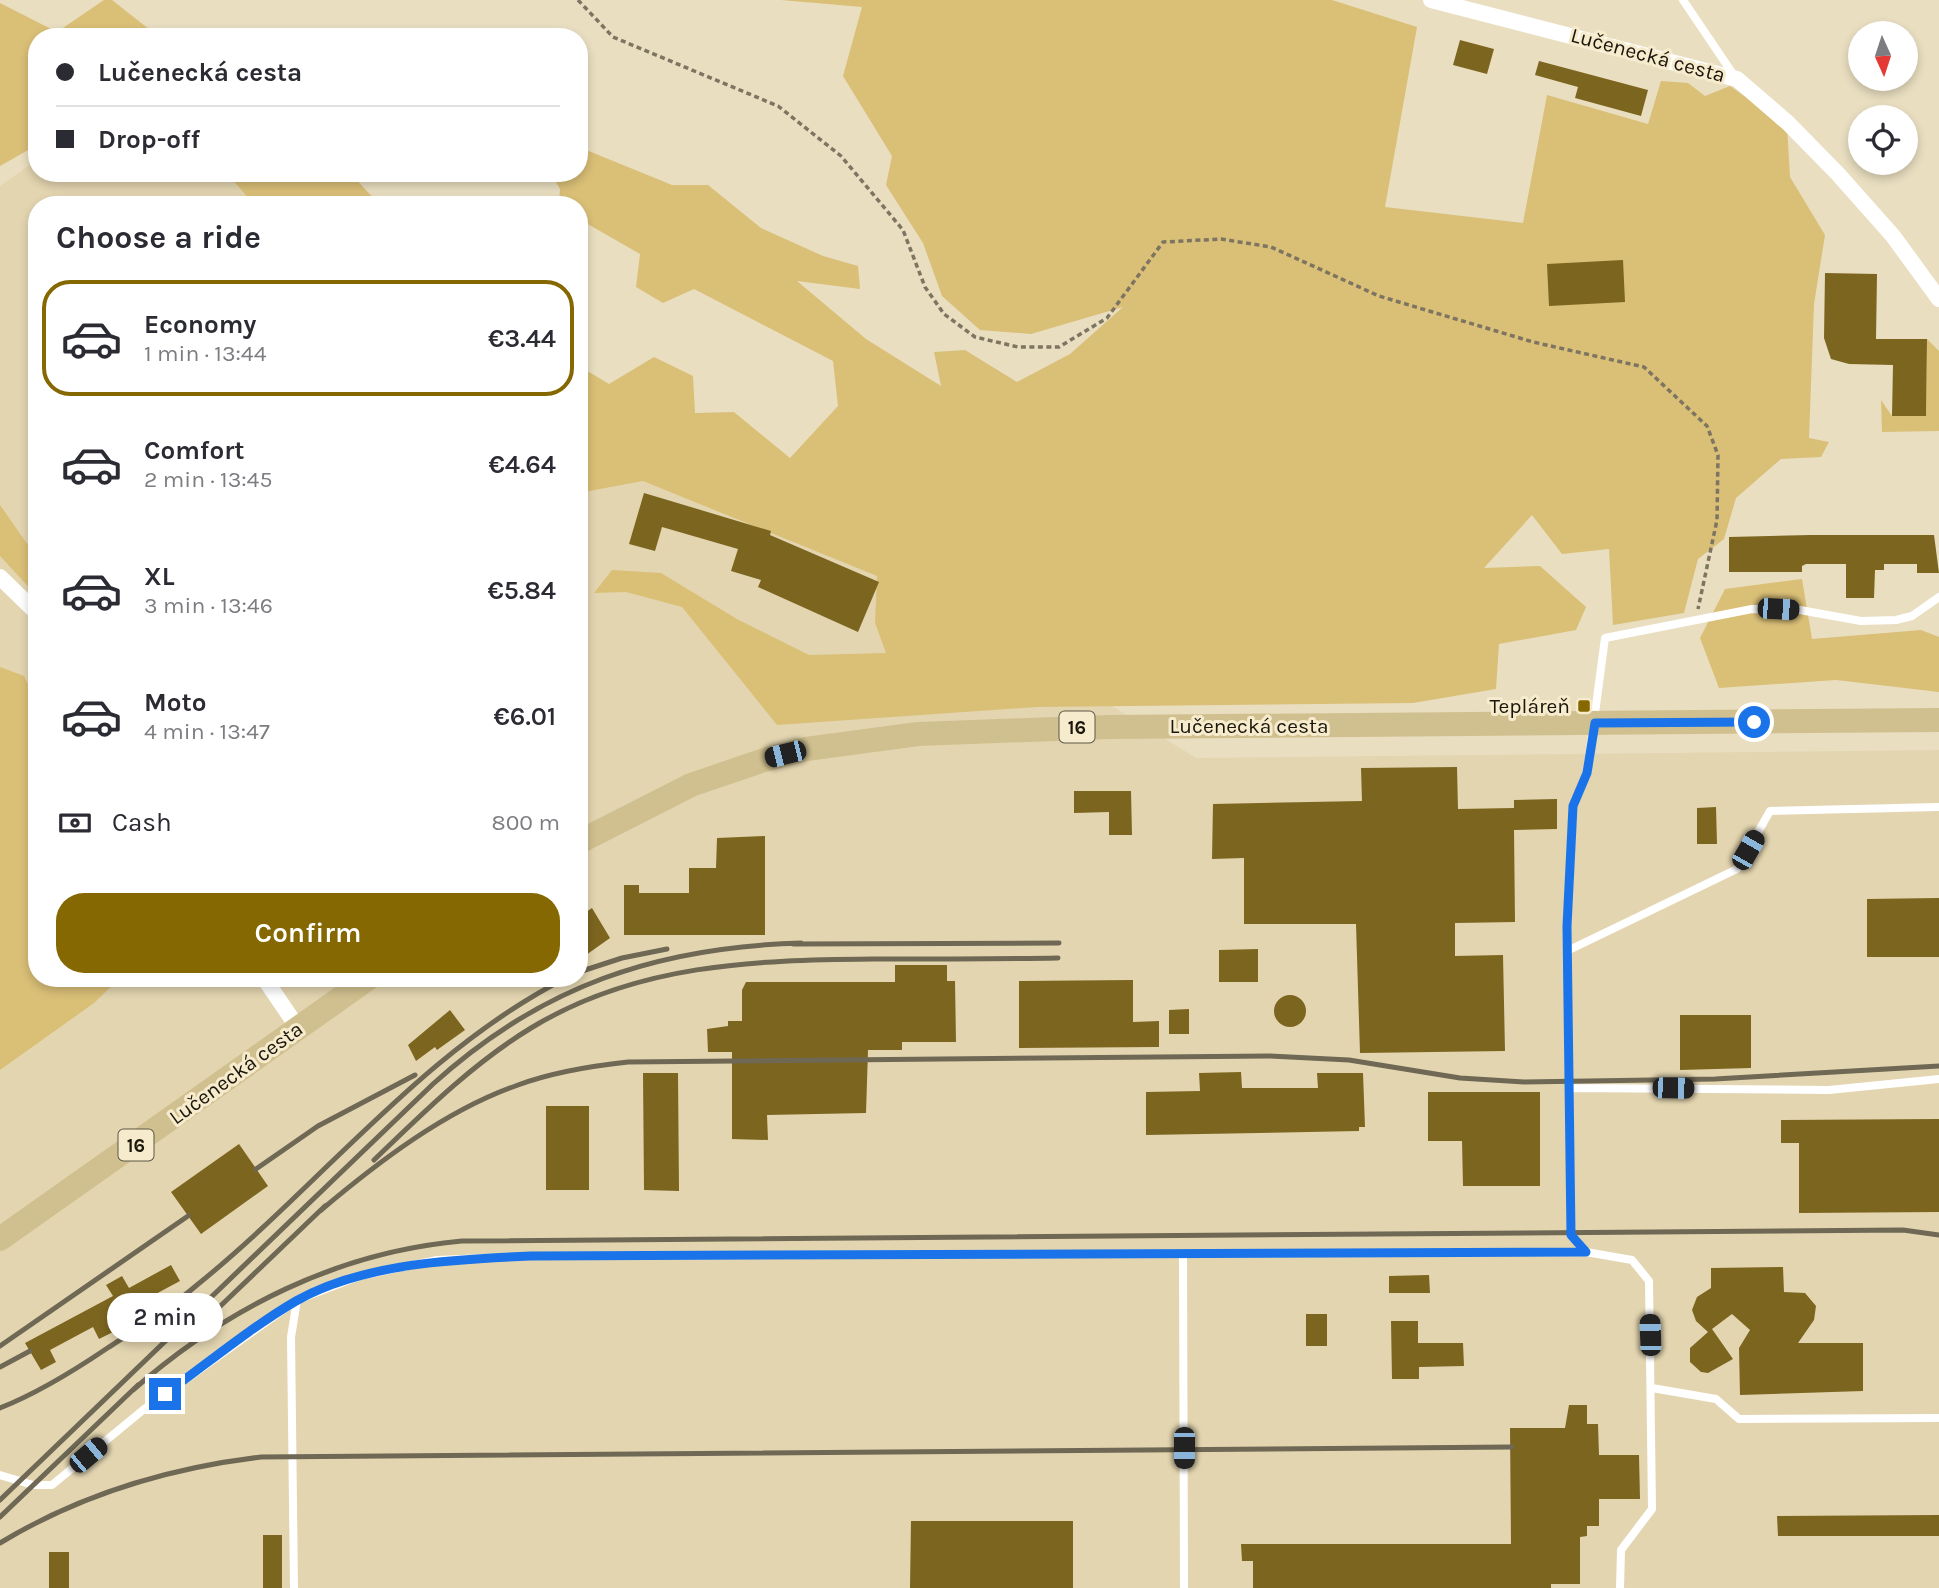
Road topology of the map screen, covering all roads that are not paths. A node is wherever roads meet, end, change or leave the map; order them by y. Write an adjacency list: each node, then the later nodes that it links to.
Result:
1 (1431, 0): 3 (street, Lučenecká cesta)
2 (1683, 0): 3 (lane)
3 (1737, 79): 4 (street, Lučenecká cesta)
4 (1939, 299)
5 (0, 577): 7 (street)
6 (1939, 597): 9 (lane)
7 (28, 604)
8 (1939, 720): 9 (main road, Lučenecká cesta / 16)
9 (1595, 723): 11 (main road, Lučenecká cesta / 16); 12 (lane)
10 (1939, 807): 12 (lane)
11 (588, 837)
12 (1567, 951): 17 (lane)
13 (270, 987): 15 (street)
14 (356, 987): 15 (main road, Lučenecká cesta / 16)
15 (298, 1028): 18 (main road, Lučenecká cesta / 16)
16 (1939, 1079): 17 (lane)
17 (1569, 1087): 19 (lane)
18 (0, 1239)
19 (1586, 1252): 20 (lane); 22 (lane)
20 (1183, 1253): 21 (lane); 26 (lane)
21 (298, 1300): 24 (lane); 25 (lane)
22 (1652, 1388): 23 (lane); 27 (lane)
23 (1939, 1418)
24 (0, 1475)
25 (294, 1588)
26 (1184, 1588)
27 (1620, 1588)

